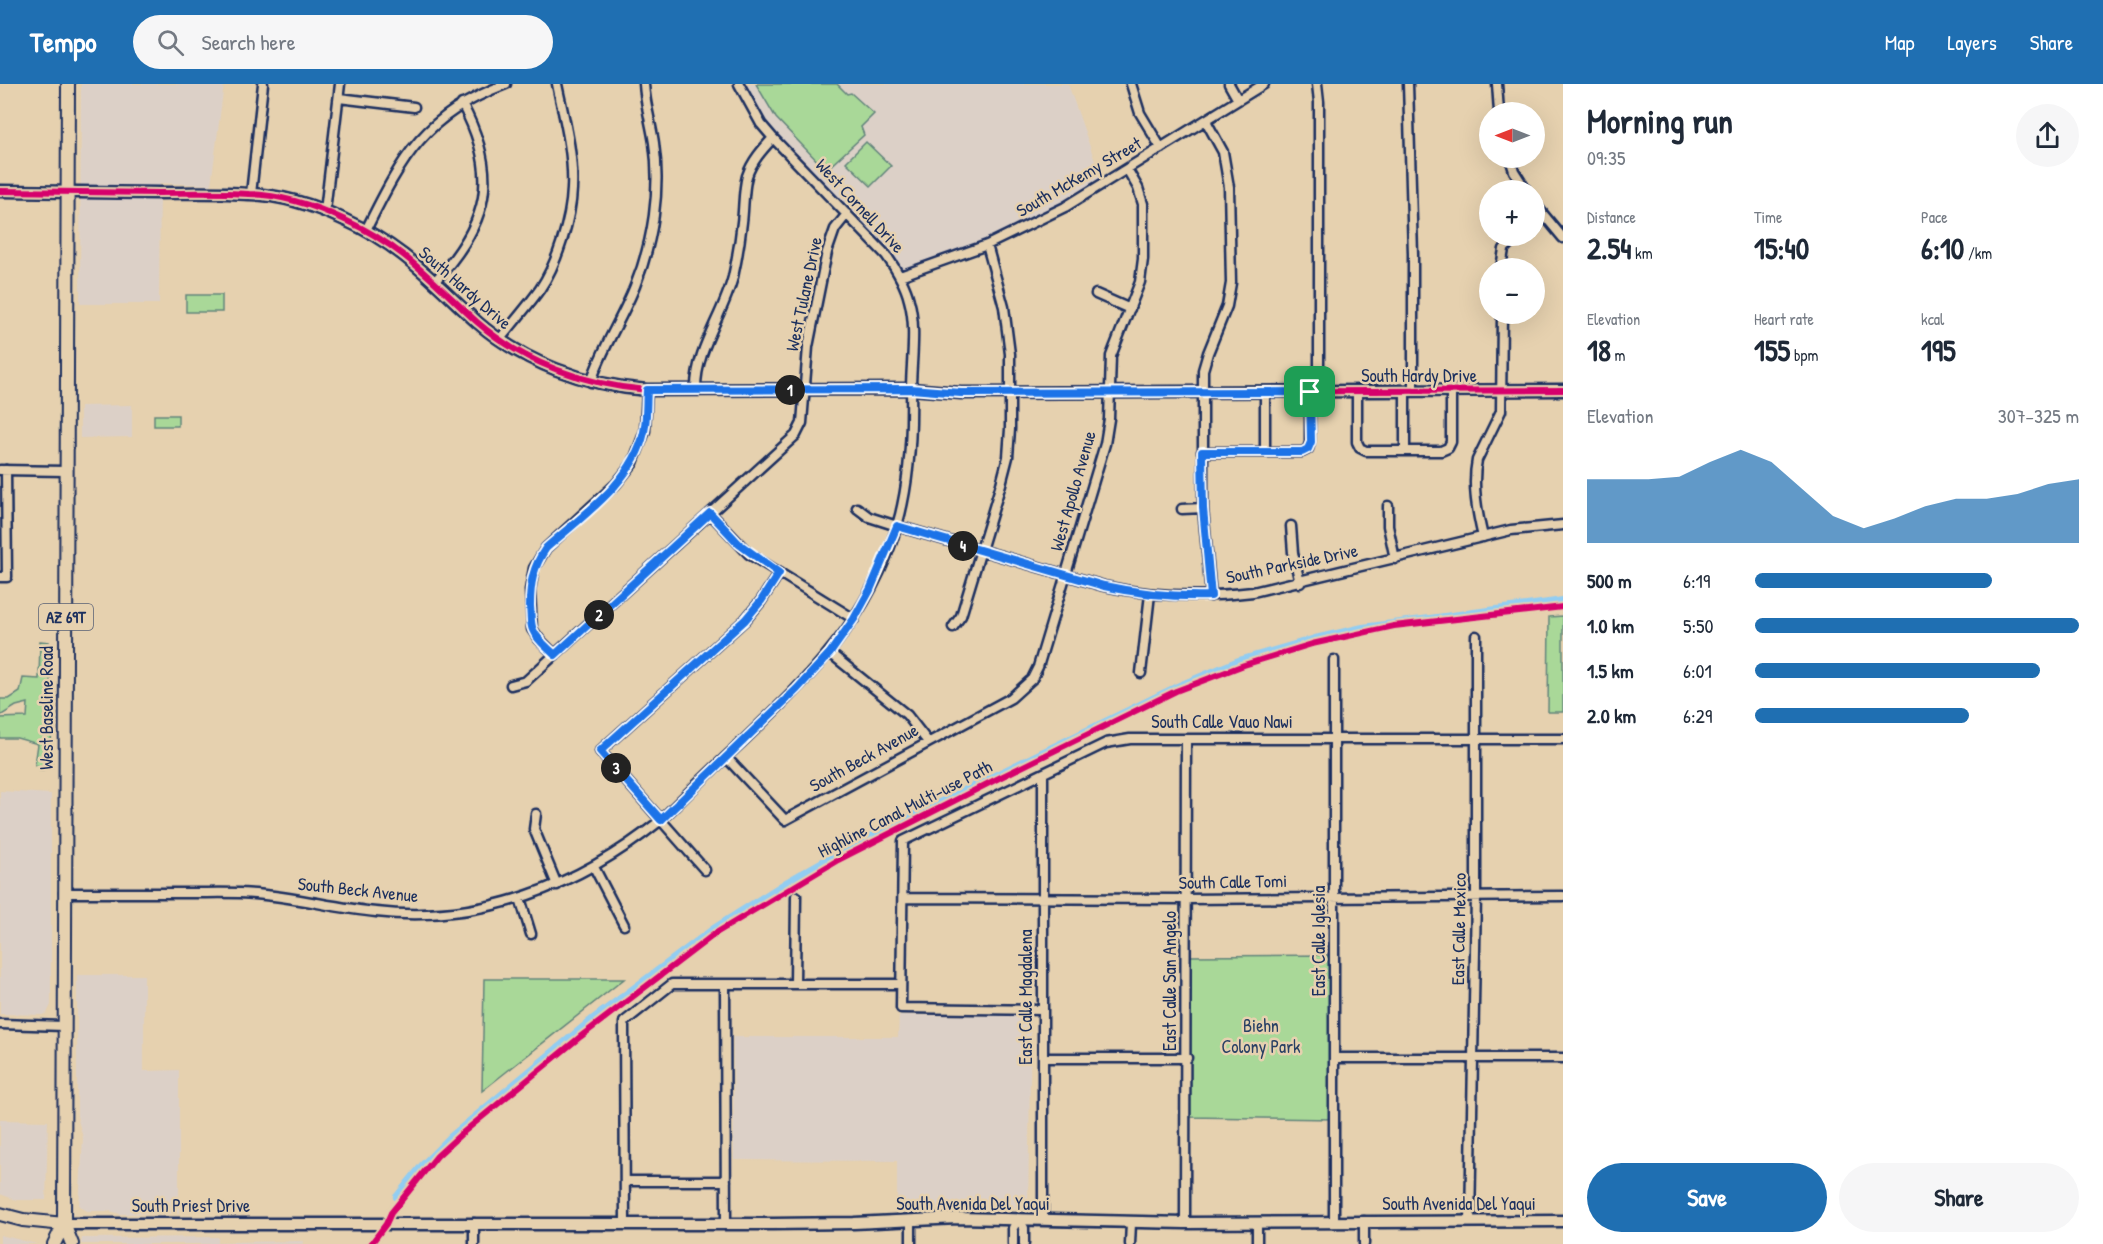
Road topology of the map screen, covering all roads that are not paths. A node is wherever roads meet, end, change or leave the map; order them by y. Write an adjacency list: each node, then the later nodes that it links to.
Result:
1 (68, 84): 24 (main road, West Baseline Road / AZ 69T)
2 (263, 84): 25 (street)
3 (340, 84): 14 (street)
4 (506, 84): 17 (street)
5 (557, 84): 37 (street)
6 (644, 84): 38 (street)
7 (739, 84): 20 (street, West Cornell Drive)
8 (1131, 84): 21 (street)
9 (1229, 84): 15 (street)
10 (1264, 84): 15 (street, South McKemy Street)
11 (1317, 84): 45 (street)
12 (1408, 84): 47 (street)
13 (1497, 84): 16 (street)
14 (339, 98): 18 (street); 26 (street)
15 (1238, 100): 19 (street, South McKemy Street)
16 (1498, 102)
17 (462, 104): 29 (street); 33 (street)
18 (414, 107)
19 (1206, 121): 21 (street, South McKemy Street); 51 (street)
20 (773, 138): 27 (street, West Cornell Drive); 41 (street)
21 (1161, 148): 22 (street, South McKemy Street)
22 (1127, 169): 31 (street, South McKemy Street); 35 (street, West Apollo Avenue)
23 (0, 191): 24 (street, South Hardy Drive)
24 (68, 192): 25 (street, South Hardy Drive); 57 (main road, West Baseline Road / AZ 69T)
25 (251, 194): 26 (street, South Hardy Drive)
26 (326, 212): 29 (street, South Hardy Drive)
27 (847, 214): 32 (street, West Cornell Drive); 42 (street, West Tulane Drive)
28 (1545, 216): 30 (street)
29 (366, 230): 33 (street, South Hardy Drive)
30 (1563, 238)
31 (987, 245): 32 (street, South McKemy Street); 49 (street)
32 (900, 276): 39 (street, West Cornell Drive)
33 (435, 280): 37 (street, South Hardy Drive)
34 (1096, 294): 35 (street)
35 (1130, 309): 50 (street, West Apollo Avenue)
36 (1502, 324): 43 (street)
37 (500, 339): 38 (street, South Hardy Drive)
38 (591, 382): 40 (street, South Hardy Drive)
39 (911, 389): 42 (street, South Hardy Drive); 49 (street, South Hardy Drive); 64 (street, West Cornell Drive)
40 (647, 390): 41 (street, South Hardy Drive); 79 (street)
41 (696, 390): 42 (street, South Hardy Drive)
42 (804, 390): 62 (street, West Tulane Drive)
43 (1502, 390): 44 (street, South Hardy Drive); 48 (street, South Hardy Drive); 66 (street)
44 (1563, 390)
45 (1315, 391): 46 (street, South Hardy Drive); 52 (street, South Hardy Drive); 53 (street)
46 (1357, 391): 47 (street, South Hardy Drive); 54 (street)
47 (1409, 391): 48 (street, South Hardy Drive); 54 (street)
48 (1451, 391): 54 (street)
49 (1010, 392): 50 (street, South Hardy Drive); 67 (street)
50 (1109, 392): 51 (street, South Hardy Drive); 70 (street, West Apollo Avenue)
51 (1202, 392): 52 (street, South Hardy Drive); 55 (street)
52 (1265, 392): 53 (street)
53 (1264, 451): 55 (street)
54 (1405, 451)
55 (1202, 452): 60 (street)
56 (3, 470): 57 (street); 71 (street)
57 (66, 471): 96 (main road, West Baseline Road / AZ 69T)
58 (1388, 506): 68 (street)
59 (857, 508): 64 (street, South Parkside Drive)
60 (1203, 508): 61 (street); 74 (street)
61 (1182, 509)
62 (710, 513): 69 (street); 79 (street, West Tulane Drive)
63 (1563, 525): 66 (street, South Parkside Drive)
64 (897, 526): 67 (street, South Parkside Drive); 75 (street, West Cornell Drive)
65 (1291, 526): 72 (street)
66 (1483, 537): 68 (street, South Parkside Drive)
67 (980, 551): 70 (street, South Parkside Drive); 76 (street)
68 (1395, 559): 72 (street, South Parkside Drive)
69 (779, 573): 75 (street); 92 (street)
70 (1066, 576): 73 (street, South Parkside Drive); 82 (street, West Apollo Avenue)
71 (3, 577)
72 (1300, 582): 74 (street, South Parkside Drive)
73 (1150, 594): 74 (street, South Parkside Drive); 81 (street)
74 (1211, 596)
75 (854, 619): 78 (street, West Cornell Drive)
76 (952, 627)
77 (1476, 636): 86 (street, East Calle Mexico)
78 (830, 653): 88 (street); 89 (street, West Cornell Drive)
79 (555, 655): 83 (street, West Tulane Drive)
80 (1334, 660): 84 (street, East Calle Iglesia)
81 (1141, 673)
82 (1032, 679): 88 (street, South Beck Avenue)
83 (511, 685)
84 (1334, 738): 85 (street, South Calle Vauo Nawi); 86 (street, South Calle Vauo Nawi); 100 (street, East Calle Iglesia)
85 (1186, 739): 90 (street, South Calle Vauo Nawi); 104 (street, East Calle San Angelo)
86 (1476, 739): 87 (street, South Calle Vauo Nawi); 98 (street, East Calle Mexico)
87 (1563, 739)
88 (928, 742): 89 (street, South Beck Avenue)
89 (726, 757): 92 (street, West Cornell Drive)
90 (1043, 774): 102 (street, South Calle Vauo Nawi); 103 (street, East Calle Magdalena)
91 (536, 814): 95 (street)
92 (661, 820): 93 (street, South Beck Avenue); 94 (street)
93 (594, 867): 95 (street, South Beck Avenue); 105 (street)
94 (705, 870)
95 (557, 885): 101 (street, South Beck Avenue)
96 (64, 893): 101 (street, South Beck Avenue); 112 (main road, West Baseline Road / AZ 69T)
97 (796, 896): 108 (street)
98 (1476, 896): 99 (street, South Calle Tomi); 100 (street, South Calle Tomi); 117 (street, East Calle Mexico)
99 (1563, 896)
100 (1335, 897): 104 (street, South Calle Tomi); 115 (street, East Calle Iglesia)
101 (520, 898): 106 (street)
102 (903, 898): 103 (street, South Calle Tomi); 109 (street)
103 (1043, 898): 104 (street, South Calle Tomi); 110 (street, East Calle Magdalena)
104 (1186, 899): 114 (street, East Calle San Angelo)
105 (624, 925)
106 (531, 934)
107 (725, 984): 108 (street); 118 (street); 119 (street)
108 (795, 984): 109 (street)
109 (901, 984): 110 (street)
110 (1043, 1010): 113 (street, East Calle Magdalena)
111 (0, 1024): 112 (street)
112 (64, 1026): 132 (main road, West Baseline Road / AZ 69T)
113 (1043, 1058): 114 (street); 123 (street, East Calle Magdalena)
114 (1186, 1058): 130 (street, East Calle San Angelo)
115 (1335, 1058): 117 (street); 124 (street, East Calle Iglesia)
116 (1563, 1058): 117 (street)
117 (1472, 1059): 127 (street, East Calle Mexico)
118 (625, 1181): 119 (street); 134 (street)
119 (726, 1181): 135 (street)
120 (0, 1215): 132 (main road, South Priest Drive)
121 (1018, 1219): 122 (street, South Avenida Del Yaqui); 123 (street, South Avenida Del Yaqui); 140 (street); 141 (street)
122 (911, 1220): 135 (street, South Avenida Del Yaqui); 139 (street)
123 (1043, 1220): 129 (street, South Avenida Del Yaqui)
124 (1334, 1221): 125 (street, South Avenida Del Yaqui); 131 (street, South Avenida Del Yaqui)
125 (1364, 1221): 127 (street, South Avenida Del Yaqui); 144 (street)
126 (1563, 1221): 127 (street, South Avenida Del Yaqui)
127 (1470, 1222)
128 (474, 1223): 133 (street, South Avenida Del Yaqui); 134 (street, South Avenida Del Yaqui); 138 (street)
129 (1131, 1223): 130 (street, South Avenida Del Yaqui); 142 (street)
130 (1185, 1223): 131 (street, South Avenida Del Yaqui)
131 (1257, 1223): 143 (street)
132 (64, 1224): 133 (street, South Priest Drive); 136 (main road, West Baseline Road); 137 (main road, West Baseline Road)
133 (383, 1224)
134 (625, 1224): 135 (street, South Avenida Del Yaqui)
135 (726, 1224)
136 (54, 1244)
137 (72, 1244)
138 (474, 1244)
139 (911, 1244)
140 (1013, 1244)
141 (1024, 1244)
142 (1130, 1244)
143 (1257, 1244)
144 (1364, 1244)

